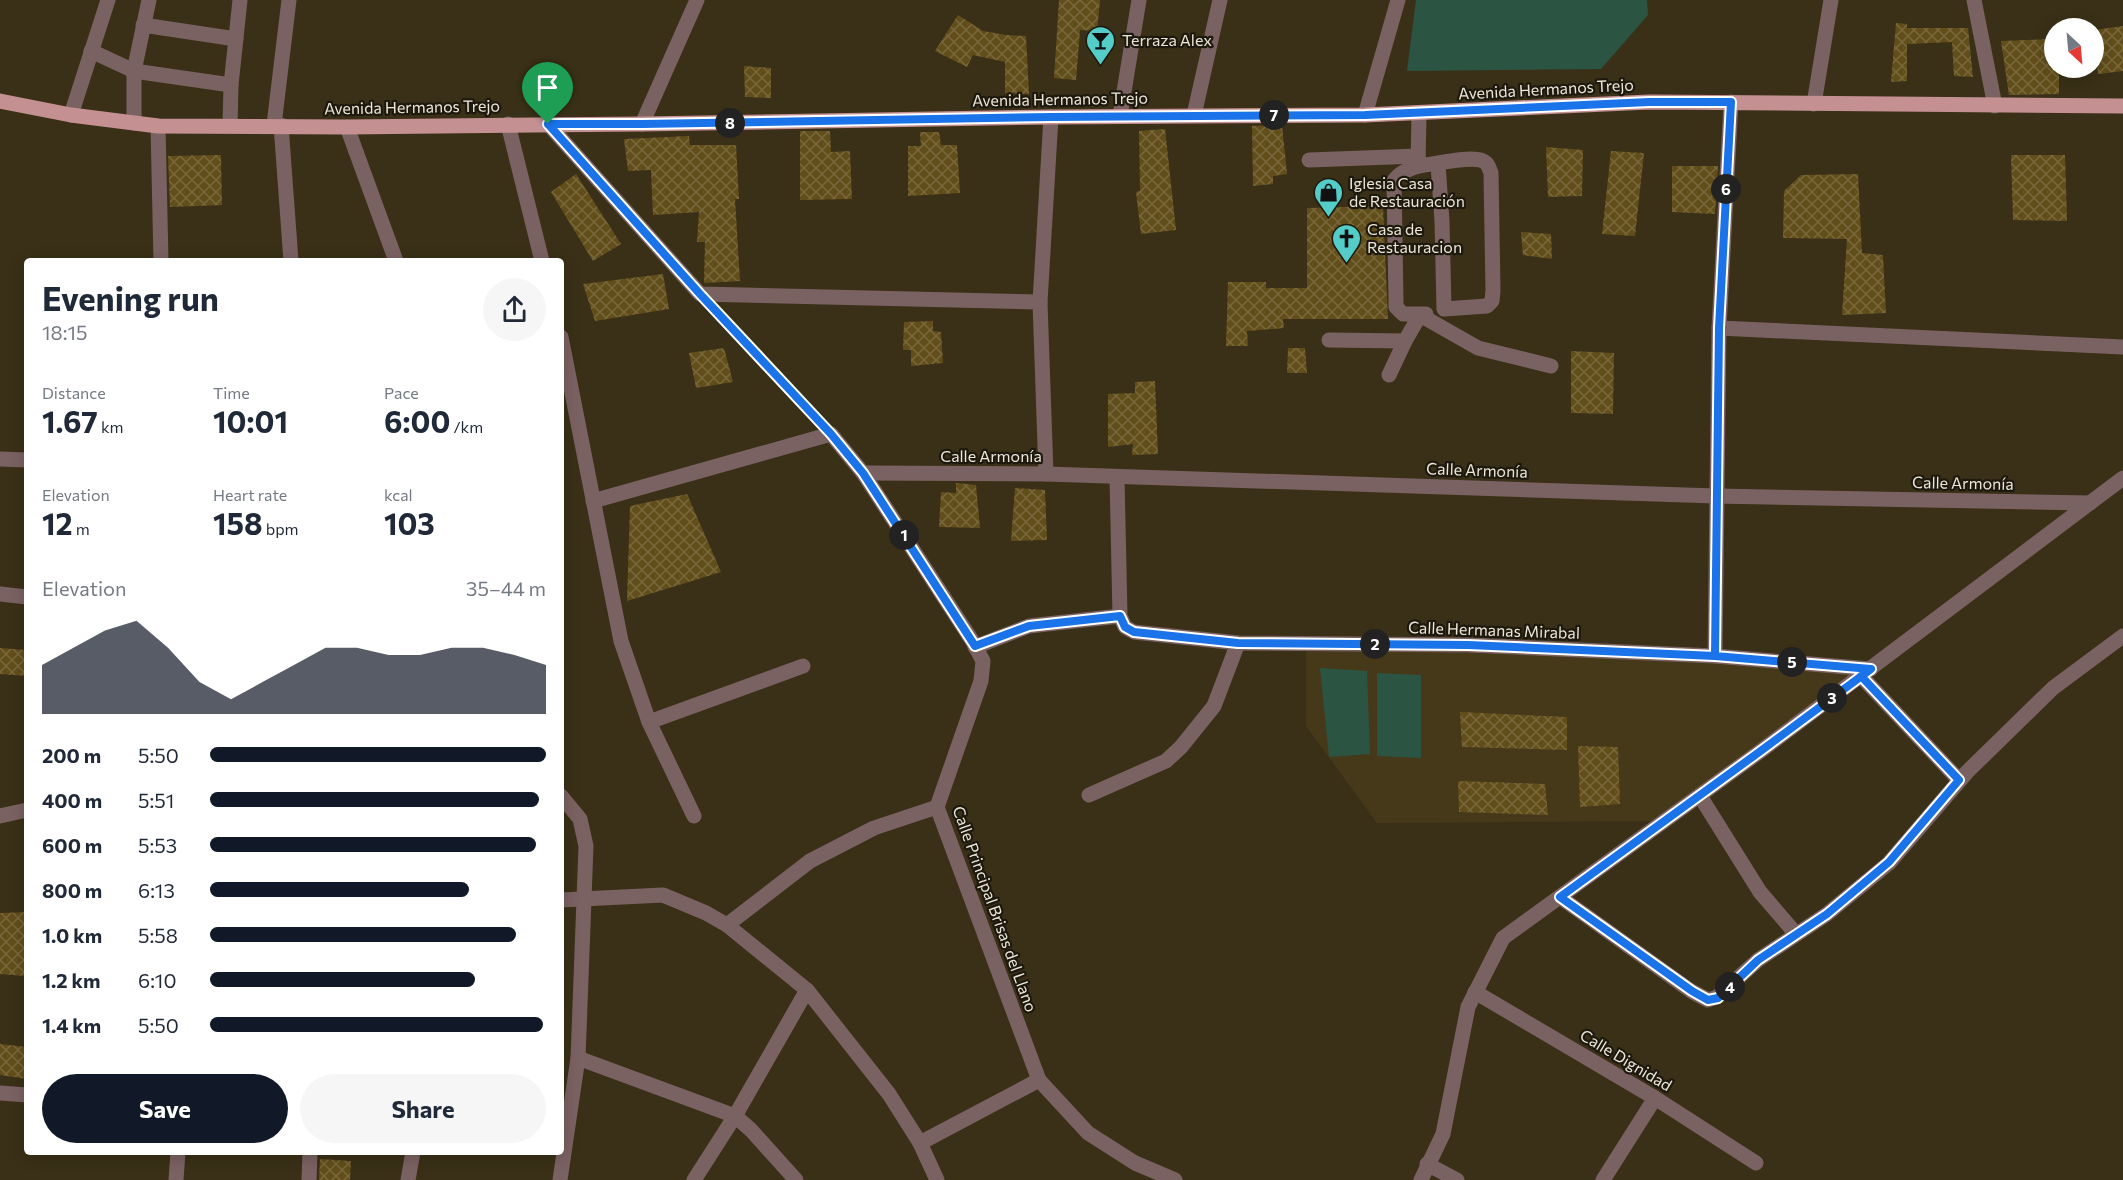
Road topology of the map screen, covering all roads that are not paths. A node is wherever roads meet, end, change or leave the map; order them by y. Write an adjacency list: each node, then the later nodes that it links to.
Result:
1 (108, 0): 13 (street)
2 (148, 0): 11 (street)
3 (240, 0): 12 (street)
4 (289, 0): 32 (street)
5 (697, 0): 30 (street)
6 (1139, 0): 25 (street)
7 (1220, 0): 23 (street)
8 (1398, 0): 24 (street)
9 (1831, 0): 18 (street)
10 (1974, 0): 19 (street)
11 (143, 25): 12 (street); 14 (street)
12 (236, 39): 15 (street)
13 (91, 51): 14 (street); 22 (street)
14 (134, 71): 15 (street); 27 (street)
15 (231, 85): 31 (street)
16 (0, 101): 22 (main road, Avenida Hermanos Trejo)
17 (1731, 102): 18 (main road, Avenida Hermanos Trejo); 21 (main road, Avenida Hermanos Trejo); 45 (street)
18 (1814, 104): 19 (main road, Avenida Hermanos Trejo)
19 (1995, 106): 20 (main road, Avenida Hermanos Trejo)
20 (2123, 106)
21 (1419, 112): 24 (main road, Avenida Hermanos Trejo); 36 (street)
22 (71, 115): 27 (main road, Avenida Hermanos Trejo)
23 (1194, 115): 24 (main road, Avenida Hermanos Trejo); 25 (main road, Avenida Hermanos Trejo)
24 (1365, 115)
25 (1120, 116): 26 (main road, Avenida Hermanos Trejo)
26 (1051, 117): 30 (main road, Avenida Hermanos Trejo); 42 (street)
27 (134, 123): 33 (main road, Avenida Hermanos Trejo)
28 (508, 124): 29 (main road, Avenida Hermanos Trejo); 34 (main road, Avenida Hermanos Trejo); 41 (street)
29 (548, 124): 30 (main road, Avenida Hermanos Trejo); 42 (street)
30 (642, 124)
31 (231, 125): 32 (main road, Avenida Hermanos Trejo); 33 (main road, Avenida Hermanos Trejo)
32 (277, 125): 34 (main road, Avenida Hermanos Trejo); 39 (street)
33 (158, 126): 38 (street)
34 (347, 127): 40 (street)
35 (1309, 160): 36 (street)
36 (1418, 161): 37 (street); 44 (street)
37 (1438, 164): 43 (street); 43 (street)
38 (161, 258)
39 (291, 258)
40 (395, 258)
41 (541, 258)
42 (1040, 302): 55 (street)
43 (1444, 309): 44 (street)
44 (1420, 315): 47 (street); 50 (street)
45 (1719, 328): 48 (street); 58 (street)
46 (1329, 340): 47 (street)
47 (1404, 341): 51 (street)
48 (2123, 347)
49 (564, 353): 59 (street)
50 (1551, 366)
51 (1389, 375)
52 (0, 459): 53 (street)
53 (24, 460)
54 (863, 473): 55 (street, Calle Armonía); 59 (street, Calle Principal Brisas del Llano); 66 (street, Calle Principal Brisas del Llano)
55 (1046, 474): 56 (street, Calle Armonía)
56 (1117, 477): 58 (street, Calle Armonía); 63 (street)
57 (2123, 478): 60 (street)
58 (1716, 496): 60 (street, Calle Armonía); 67 (street)
59 (592, 501): 70 (street)
60 (2090, 503): 69 (street)
61 (0, 594): 62 (street)
62 (24, 597)
63 (1120, 616): 65 (street, Calle Hermanas Mirabal); 66 (street)
64 (2123, 636): 71 (street)
65 (1238, 643): 67 (street, Calle Hermanas Mirabal); 72 (street)
66 (975, 646): 75 (street, Calle Principal Brisas del Llano)
67 (1715, 656): 69 (street, Calle Hermanas Mirabal)
68 (804, 666): 70 (street)
69 (1866, 672): 71 (street); 73 (street)
70 (649, 722): 78 (street)
71 (1959, 780): 83 (street)
72 (1089, 795)
73 (1700, 796): 79 (street); 83 (street)
74 (564, 800): 80 (street)
75 (937, 807): 82 (street); 87 (street, Calle Principal Brisas del Llano)
76 (24, 811): 77 (street)
77 (0, 816)
78 (694, 816)
79 (1560, 897): 83 (street); 85 (street)
80 (584, 898): 81 (street); 82 (street); 86 (street)
81 (564, 900)
82 (727, 925): 84 (street)
83 (1796, 934)
84 (807, 990): 91 (street); 92 (street)
85 (1475, 992): 90 (street, Calle Dignidad); 99 (street)
86 (578, 1058): 91 (street); 93 (street)
87 (1039, 1080): 92 (street); 107 (street, Calle Principal Brisas del Llano)
88 (0, 1093): 89 (street)
89 (24, 1095)
90 (1655, 1098): 98 (street, Calle Dignidad); 110 (street)
91 (735, 1116): 104 (street); 105 (street)
92 (920, 1143): 106 (street)
93 (564, 1153)
94 (178, 1155): 100 (street)
95 (310, 1155): 101 (street)
96 (412, 1155): 102 (street)
97 (564, 1155): 103 (street)
98 (1756, 1163)
99 (1427, 1164): 108 (street); 109 (street)
100 (176, 1180)
101 (309, 1180)
102 (408, 1180)
103 (560, 1180)
104 (694, 1180)
105 (796, 1180)
106 (937, 1180)
107 (1175, 1180)
108 (1421, 1180)
109 (1457, 1180)
110 (1603, 1180)

